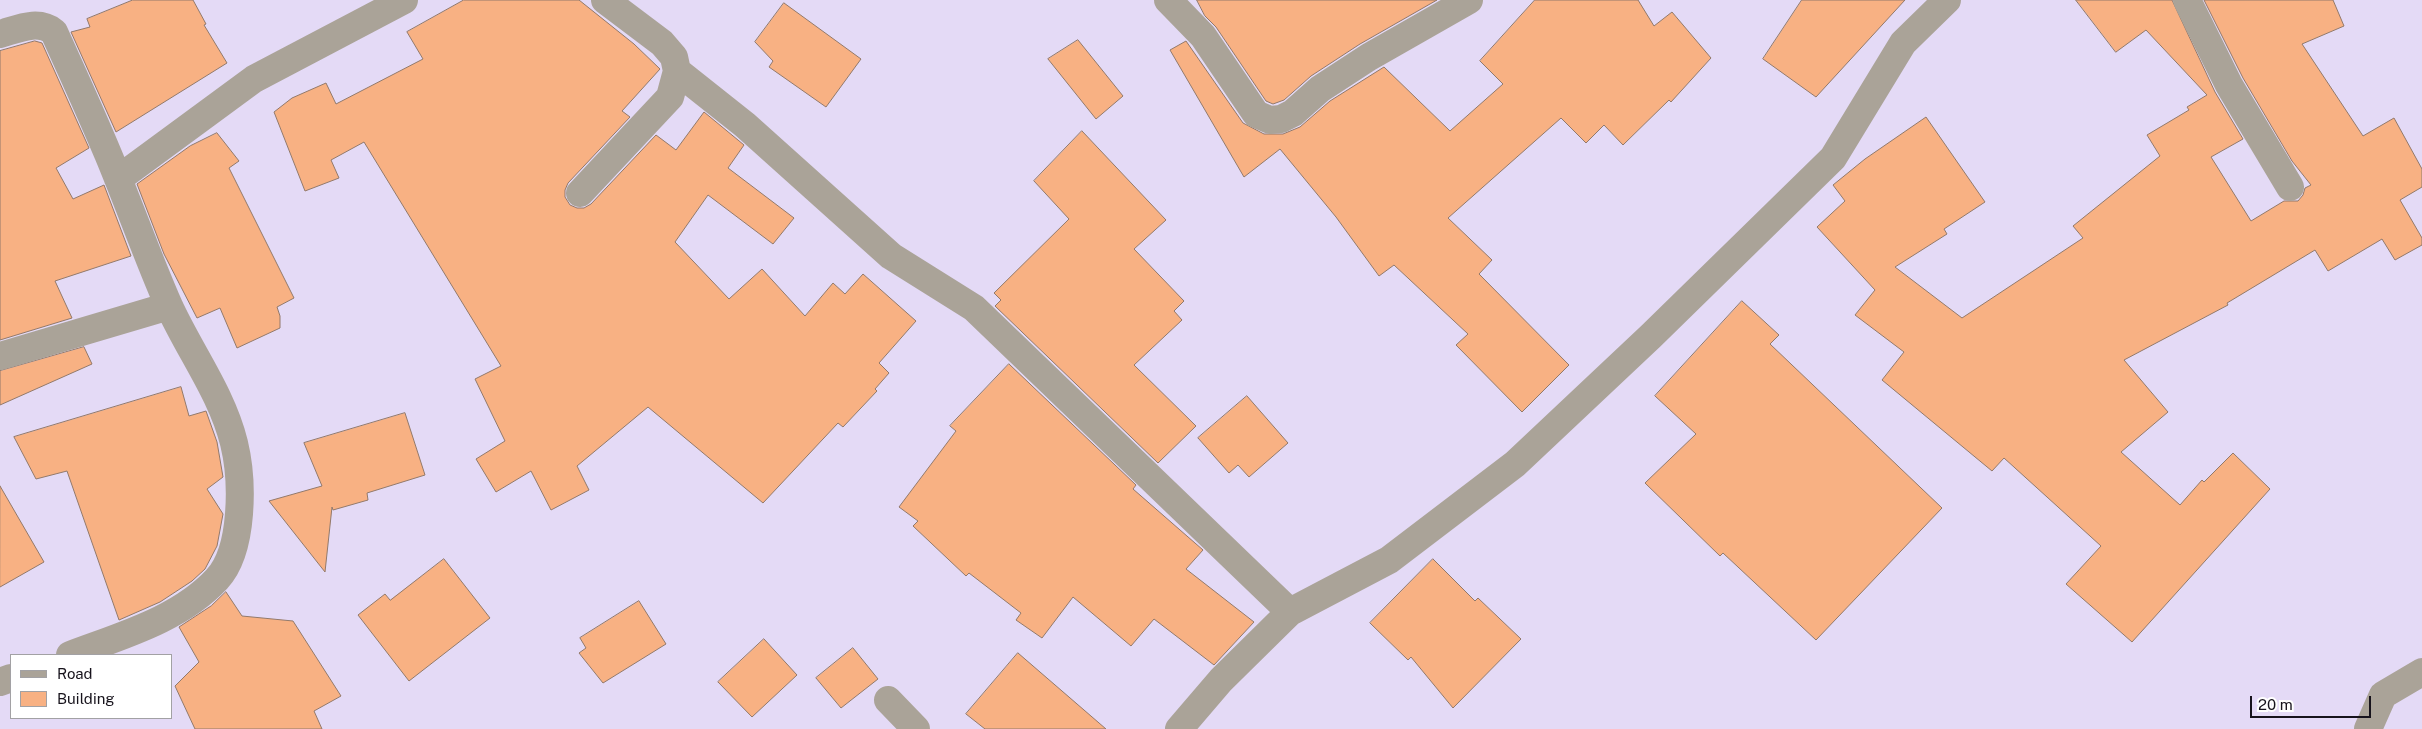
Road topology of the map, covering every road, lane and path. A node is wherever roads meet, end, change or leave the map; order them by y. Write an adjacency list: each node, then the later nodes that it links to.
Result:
1 (404, 0): 9 (street)
2 (605, 0): 8 (street)
3 (1168, 0): 4 (street)
4 (1469, 0)
5 (1947, 0): 14 (street)
6 (2187, 0): 10 (street)
7 (0, 34): 9 (street)
8 (677, 70): 11 (street); 14 (street)
9 (118, 179): 12 (street)
10 (2290, 187)
11 (580, 193)
12 (169, 306): 13 (street); 15 (street)
13 (0, 356)
14 (1290, 612): 19 (street)
15 (73, 654)
16 (2422, 672): 20 (street)
17 (888, 700): 18 (street)
18 (916, 729)
19 (1179, 729)
20 (2368, 729)

